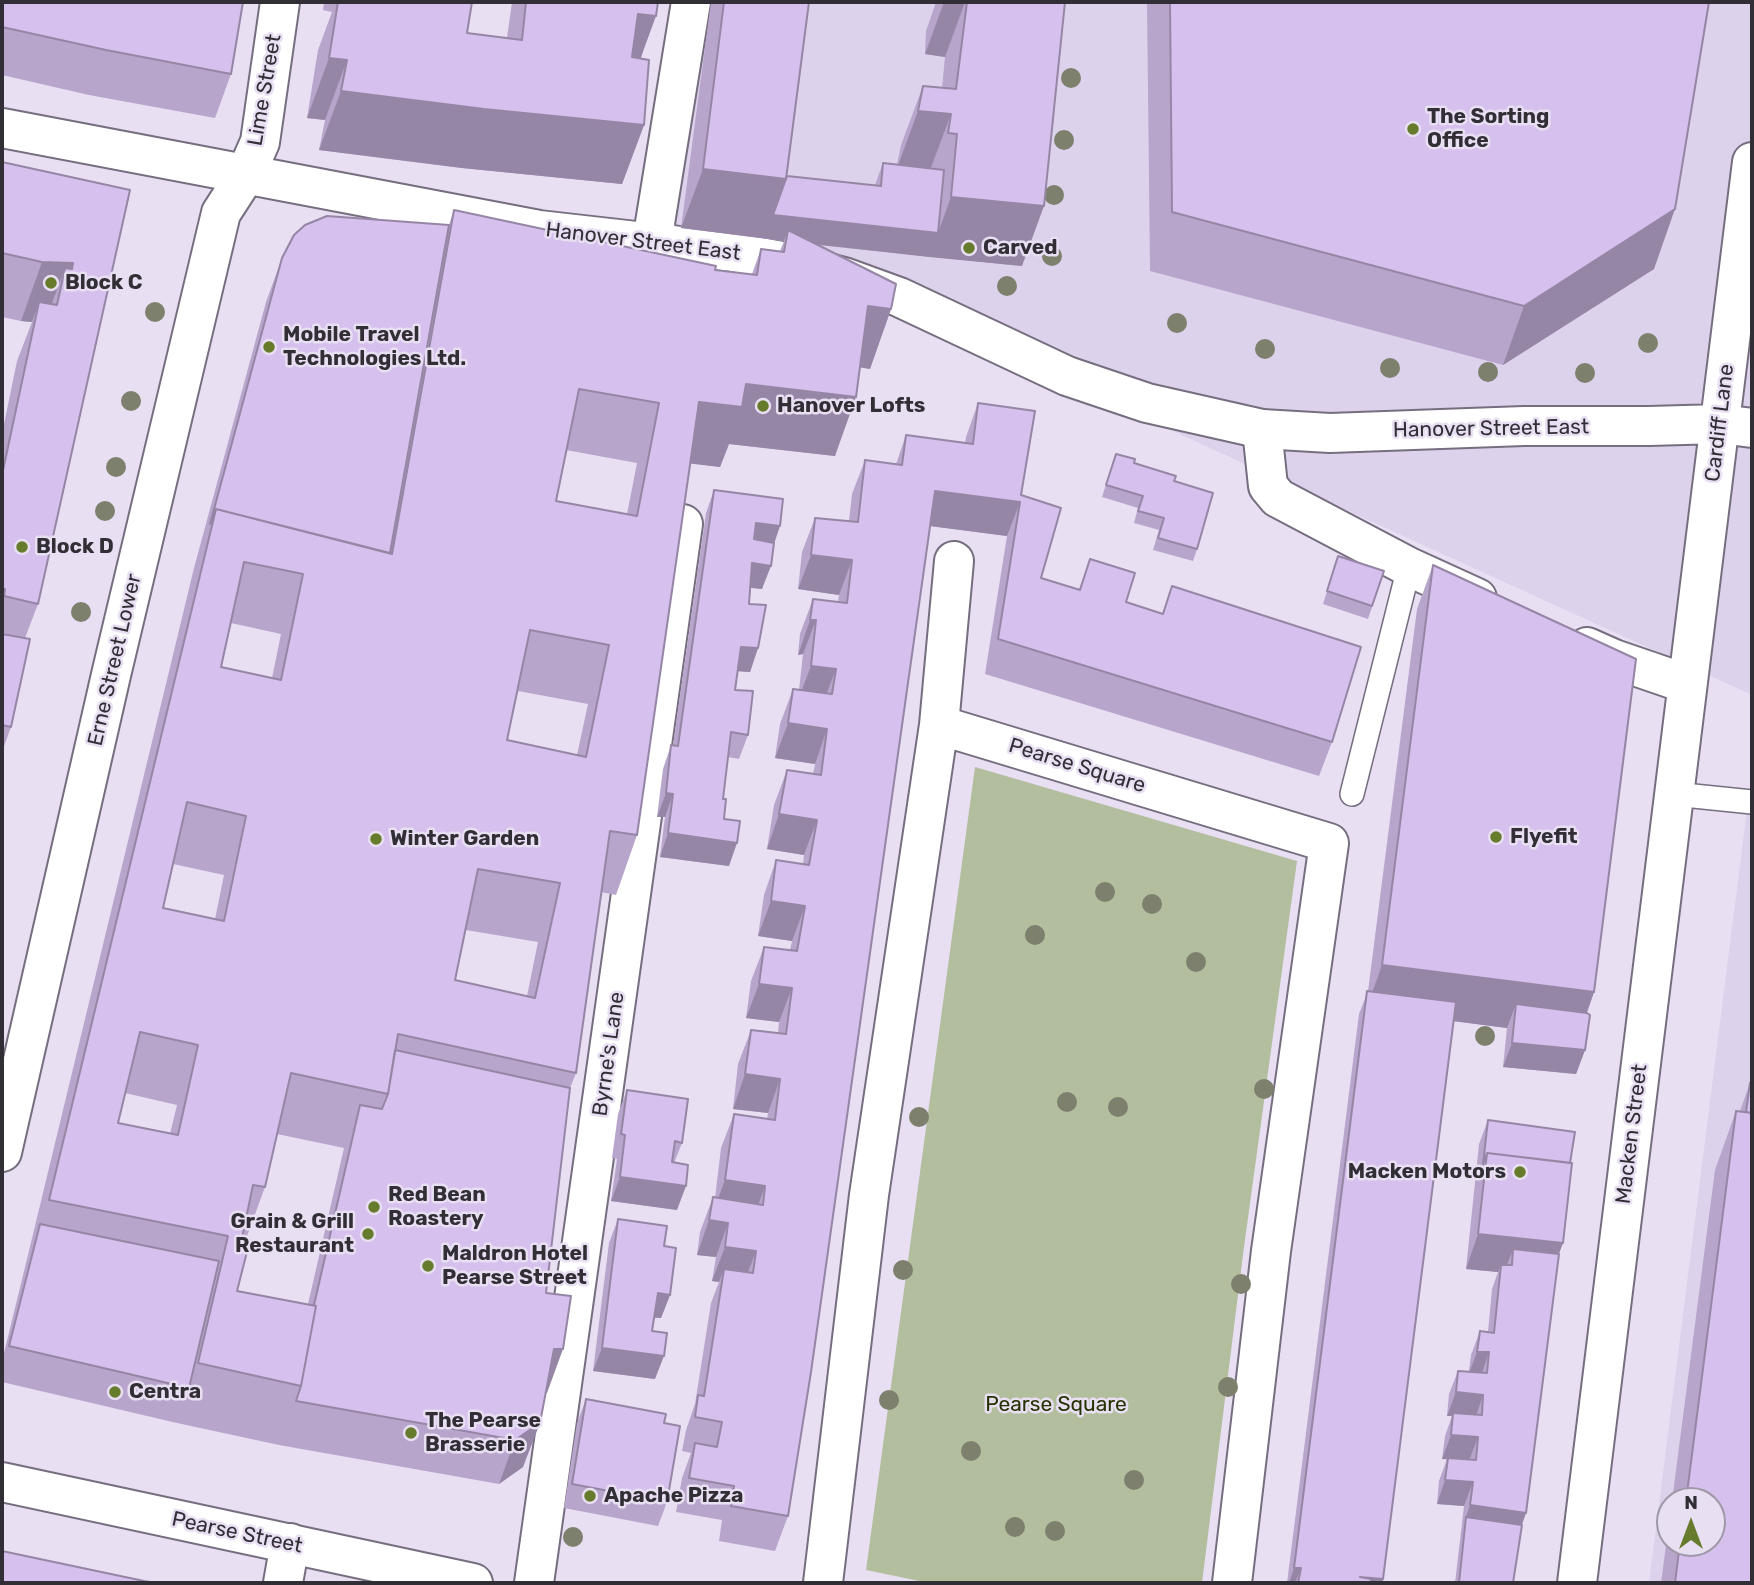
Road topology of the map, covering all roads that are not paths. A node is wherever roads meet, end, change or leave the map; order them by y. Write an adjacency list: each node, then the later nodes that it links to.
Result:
1 (280, 2): 5 (street, Lime Street)
2 (691, 2): 6 (street)
3 (2, 128): 5 (street, Hanover Street East)
4 (1752, 162): 7 (street, Cardiff Lane)
5 (245, 176): 6 (street, Hanover Street East); 19 (street, Erne Street Lower)
6 (657, 245): 8 (street, Hanover Street East)
7 (1736, 426): 8 (street, Hanover Street East); 14 (street, Cardiff Lane)
8 (1262, 429): 11 (street)
9 (683, 524): 24 (street, Byrne's Lane)
10 (954, 561): 15 (street)
11 (1409, 567): 12 (street); 16 (lane)
12 (1506, 610)
13 (1554, 632): 14 (street)
14 (1687, 684): 17 (street, Macken Street)
15 (939, 725): 25 (street); 26 (street, Pearse Square)
16 (1352, 794)
17 (1674, 794): 18 (lane); 27 (street, Macken Street)
18 (1752, 802)
19 (2, 1145)
20 (2, 1482): 21 (street, Pearse Street)
21 (290, 1543): 22 (street); 23 (street, Pearse Street)
22 (283, 1583)
23 (473, 1583)
24 (534, 1583)
25 (823, 1583)
26 (1233, 1583)
27 (1577, 1583)

